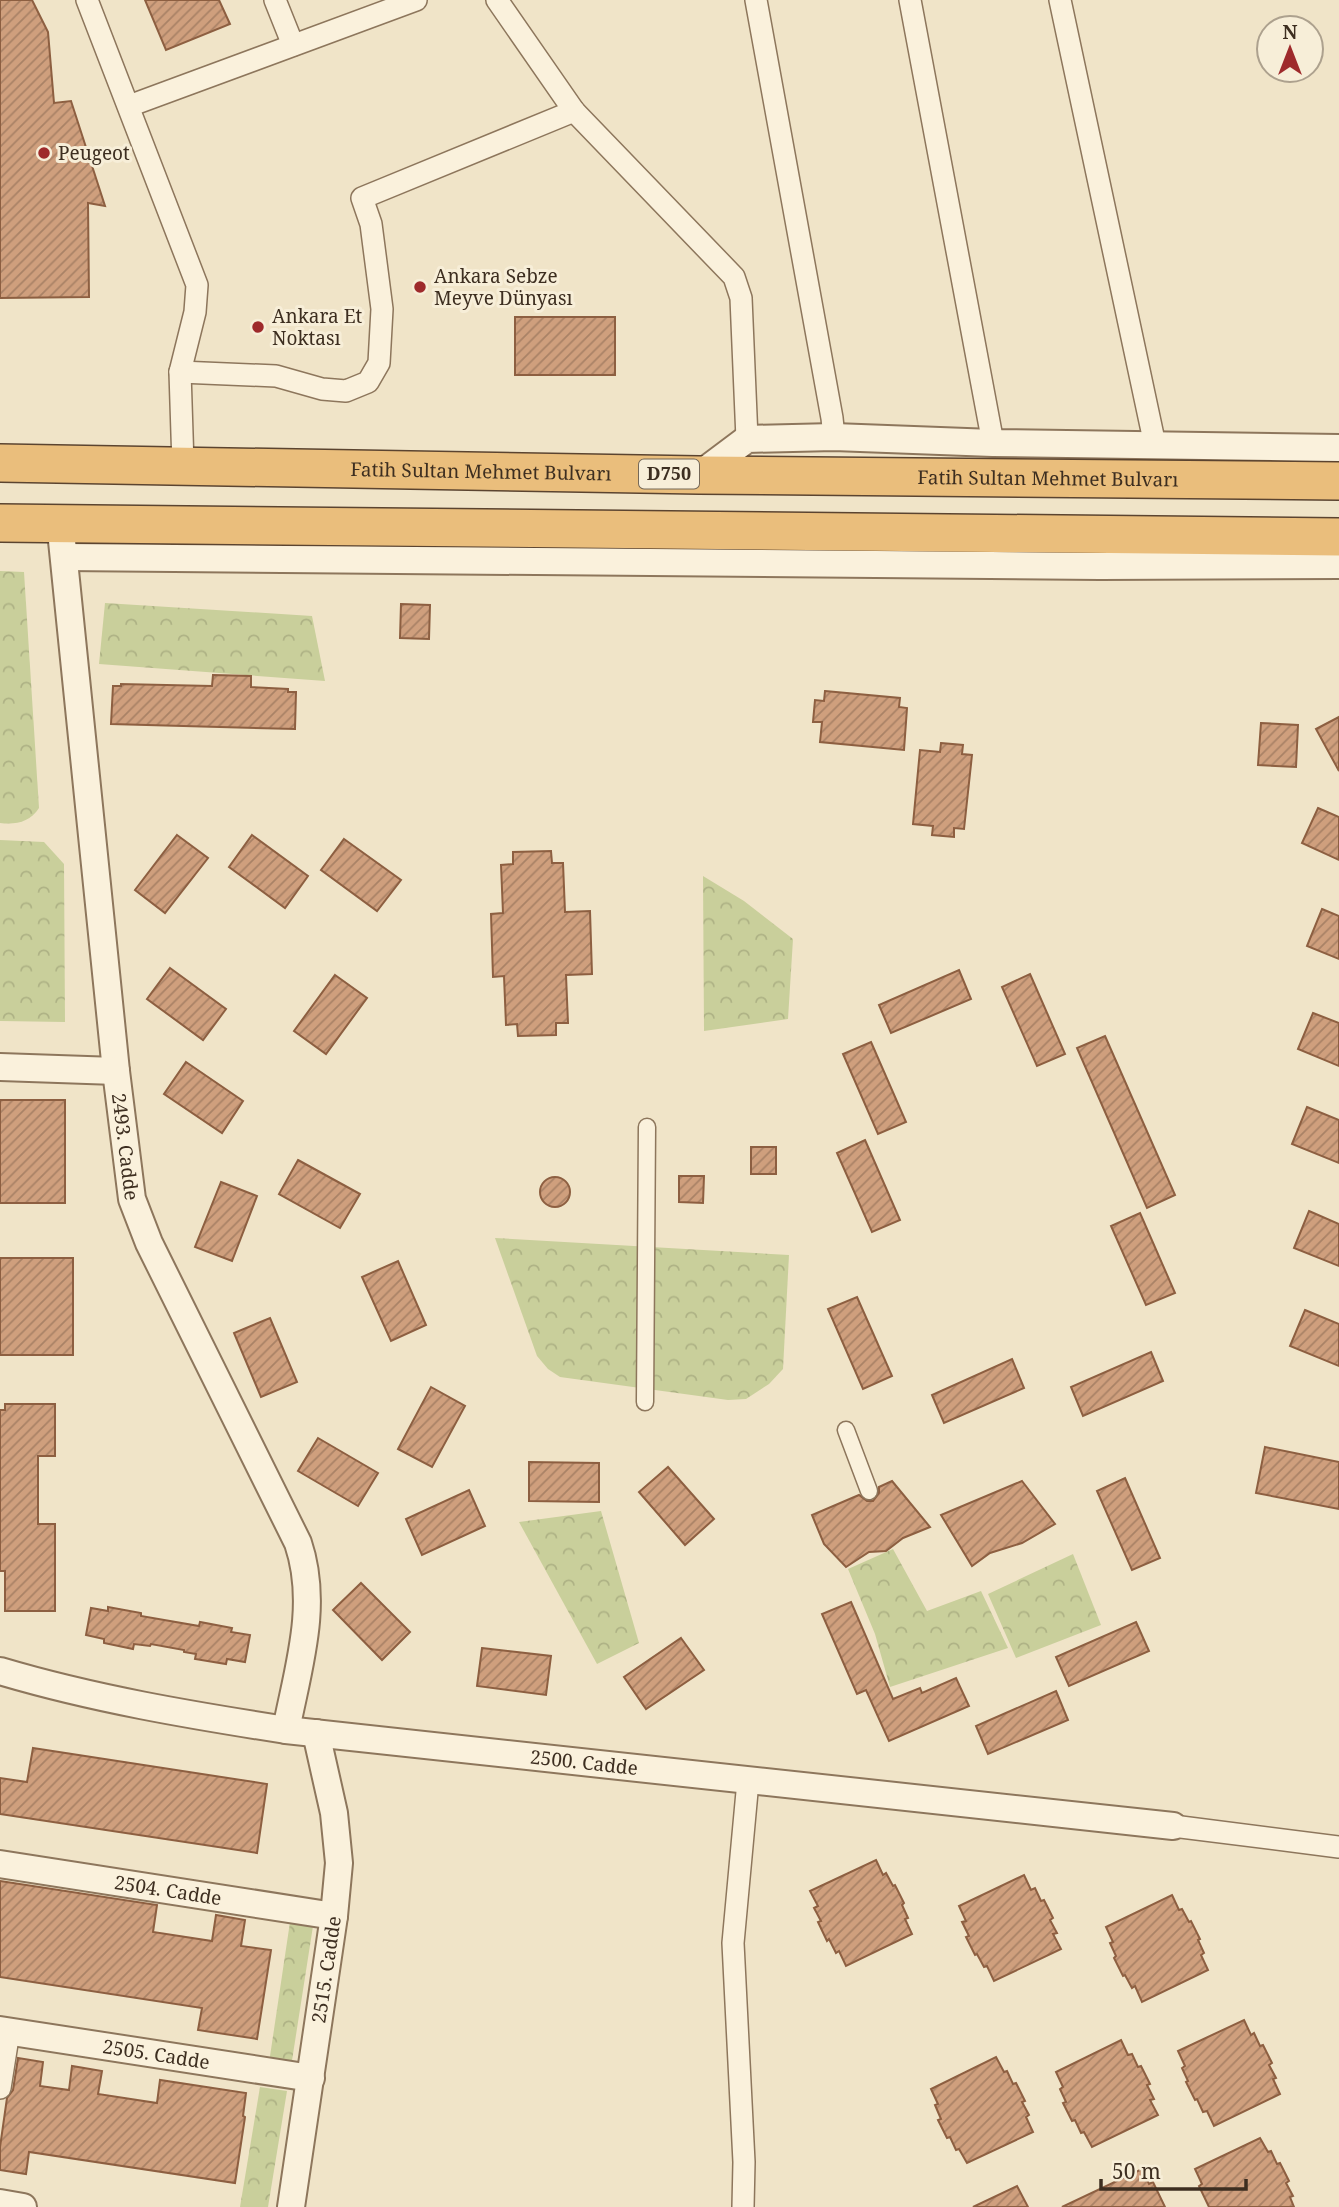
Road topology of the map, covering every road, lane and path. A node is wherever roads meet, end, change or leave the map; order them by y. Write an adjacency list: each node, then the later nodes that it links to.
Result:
1 (87, 0): 9 (street)
2 (275, 0): 8 (street)
3 (416, 0): 8 (street)
4 (497, 0): 10 (street)
5 (756, 0): 12 (street)
6 (909, 0): 14 (street)
7 (1060, 0): 15 (street)
8 (293, 45): 9 (street)
9 (129, 106): 11 (street)
10 (574, 111): 11 (street); 13 (street)
11 (180, 372): 18 (street)
12 (834, 437): 13 (street); 14 (street)
13 (747, 439): 19 (street)
14 (993, 443): 15 (street)
15 (1155, 445): 16 (street)
16 (1339, 448)
17 (0, 463): 18 (highway, Fatih Sultan Mehmet Bulvarı / D750)
18 (183, 465): 19 (highway, Fatih Sultan Mehmet Bulvarı / D750)
19 (699, 475): 20 (highway, Fatih Sultan Mehmet Bulvarı / D750)
20 (1339, 481)
21 (0, 523): 23 (highway)
22 (1339, 537): 23 (highway)
23 (62, 540): 24 (street); 26 (street, 2493. Cadde)
24 (1339, 565)
25 (0, 1067): 26 (street)
26 (116, 1071): 32 (street, 2493. Cadde)
27 (647, 1127): 28 (street)
28 (645, 1402)
29 (846, 1430): 30 (street)
30 (869, 1491)
31 (3, 1677): 32 (street, 2500. Cadde)
32 (286, 1730): 33 (street, 2500. Cadde)
33 (316, 1734): 34 (street, 2500. Cadde); 38 (street, 2515. Cadde)
34 (748, 1781): 35 (street, 2500. Cadde); 42 (street)
35 (1173, 1826): 36 (street)
36 (1339, 1847)
37 (0, 1864): 38 (street, 2504. Cadde)
38 (334, 1916): 40 (street, 2515. Cadde)
39 (5, 2031): 40 (street, 2505. Cadde); 41 (street)
40 (311, 2078): 45 (street, 2515. Cadde)
41 (0, 2088)
42 (744, 2162): 46 (street); 47 (street)
43 (0, 2203): 44 (street)
44 (23, 2207)
45 (291, 2207)
46 (743, 2207)
47 (752, 2207)

